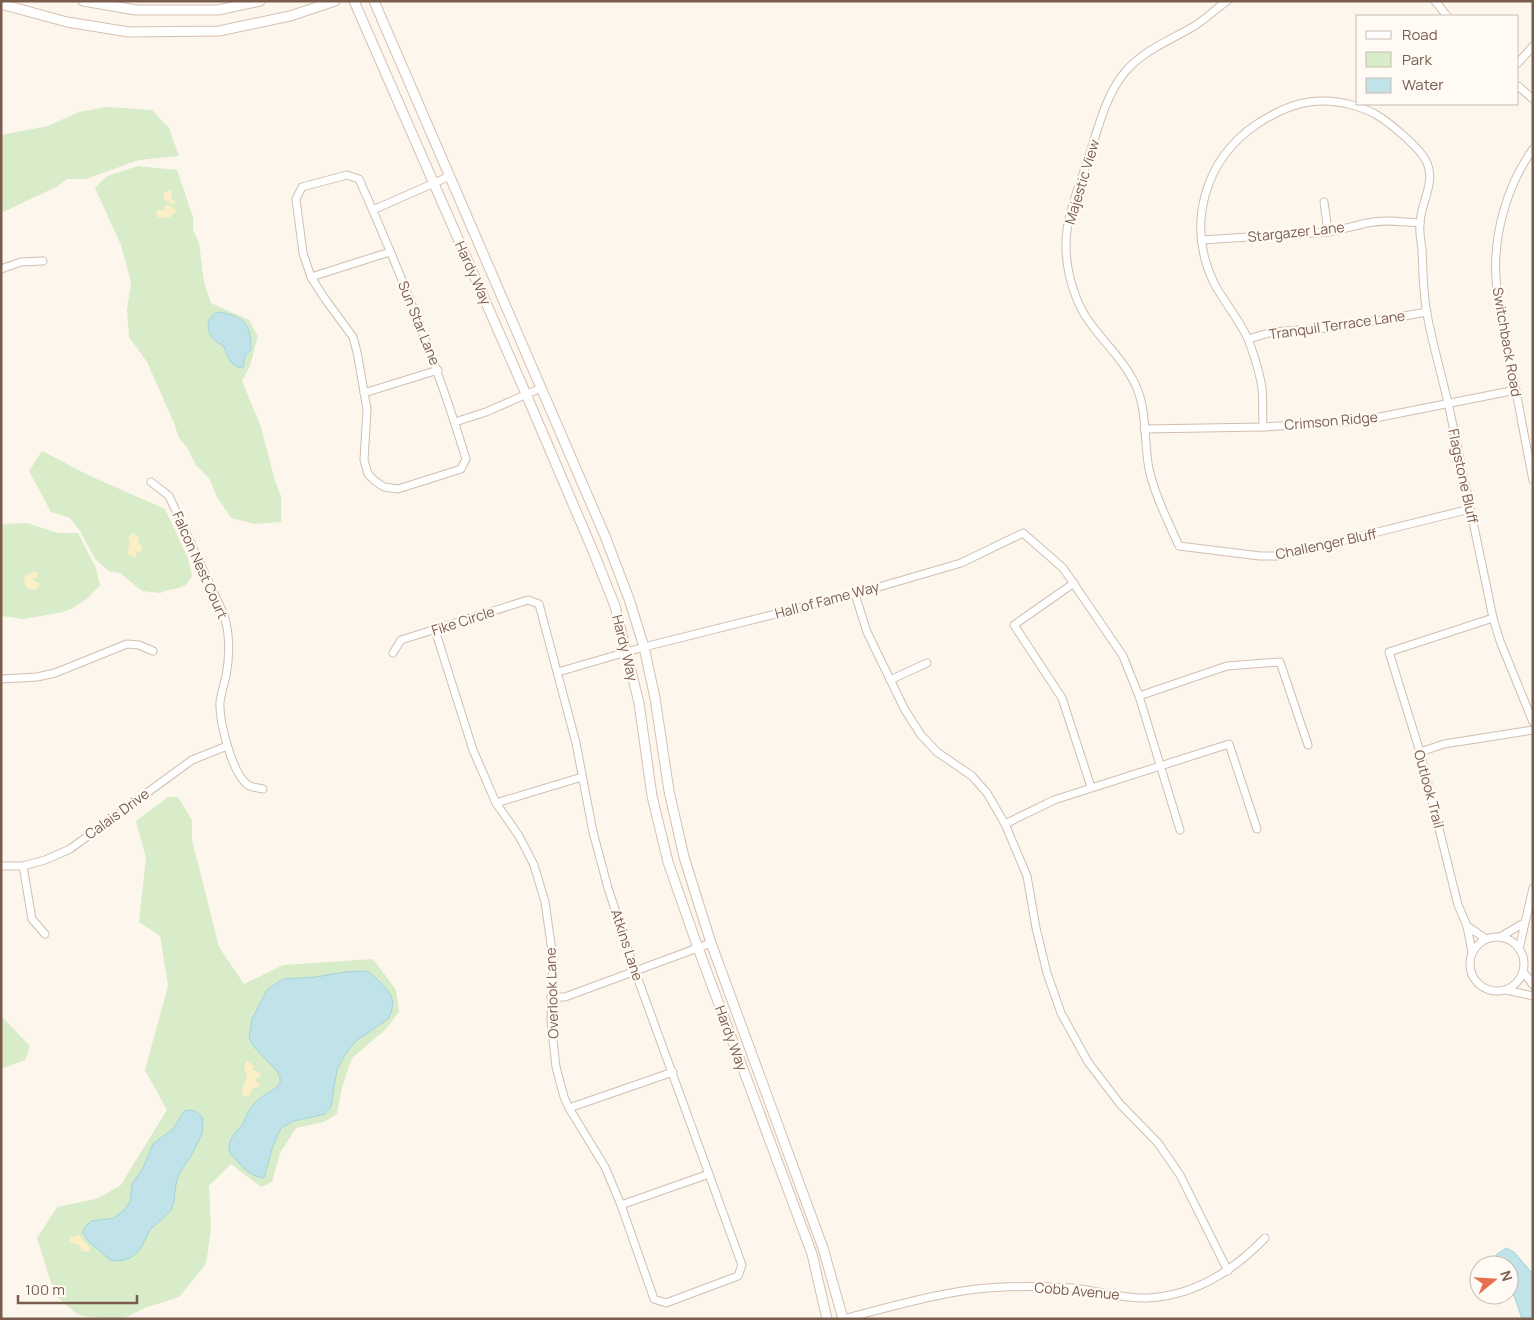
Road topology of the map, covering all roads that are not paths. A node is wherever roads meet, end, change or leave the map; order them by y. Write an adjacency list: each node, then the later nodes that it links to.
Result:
1 (83, 1): 2 (main road)
2 (260, 1)
3 (335, 1): 8 (main road)
4 (354, 1): 16 (main road, Hardy Way)
5 (374, 1): 15 (main road, Hardy Way)
6 (1227, 1): 36 (street, Majestic View)
7 (1435, 1): 9 (street)
8 (1, 4)
9 (1447, 15)
10 (1533, 46): 11 (street)
11 (1519, 62)
12 (1519, 87): 13 (street)
13 (1533, 100)
14 (1533, 149): 30 (street, Switchback Road)
15 (450, 176): 16 (street); 29 (main road, Hardy Way)
16 (434, 183): 18 (street); 32 (main road, Hardy Way)
17 (1324, 202): 20 (street)
18 (373, 210): 22 (street, Sun Star Lane); 25 (street, Sun Star Lane)
19 (1420, 223): 20 (street, Stargazer Lane); 21 (street, Flagstone Bluff); 26 (street, Flagstone Bluff)
20 (1328, 232): 21 (street, Stargazer Lane)
21 (1202, 240): 27 (street, Flagstone Bluff)
22 (390, 252): 25 (street); 28 (street, Sun Star Lane)
23 (42, 261): 24 (street)
24 (1, 269)
25 (311, 276): 31 (street)
26 (1427, 312): 27 (street, Tranquil Terrace Lane); 33 (street, Flagstone Bluff)
27 (1248, 339): 35 (street, Flagstone Bluff)
28 (438, 370): 31 (street); 34 (street, Sun Star Lane)
29 (540, 388): 32 (street); 46 (main road, Hardy Way)
30 (1516, 390): 33 (street, Crimson Ridge); 37 (street, Switchback Road)
31 (364, 393): 34 (street, Sun Star Lane)
32 (526, 394): 34 (street); 48 (main road, Hardy Way)
33 (1448, 404): 35 (street, Crimson Ridge); 39 (street, Flagstone Bluff)
34 (455, 422)
35 (1263, 427): 36 (street, Crimson Ridge)
36 (1144, 428): 40 (street, Majestic View)
37 (1533, 480)
38 (150, 482): 58 (street, Falcon Nest Court)
39 (1470, 509): 40 (street, Challenger Bluff); 44 (street, Flagstone Bluff)
40 (1179, 546)
41 (1074, 583): 42 (street, Hall of Fame Way); 54 (street); 62 (street)
42 (854, 594): 46 (street, Hall of Fame Way); 53 (street)
43 (539, 604): 45 (street, Fike Circle); 51 (street, Atkins Lane)
44 (1493, 618): 55 (street, Flagstone Bluff); 59 (street, Outlook Trail)
45 (435, 630): 49 (street, Fike Circle); 64 (street, Overlook Lane)
46 (644, 647): 48 (street, Hall of Fame Way); 76 (main road, Hardy Way)
47 (153, 652): 52 (street)
48 (626, 652): 51 (street, Hall of Fame Way); 77 (main road, Hardy Way)
49 (393, 653)
50 (926, 663): 53 (street)
51 (558, 672): 61 (street, Atkins Lane)
52 (1, 679)
53 (890, 680): 65 (street)
54 (1140, 696): 57 (street); 60 (street)
55 (1533, 722)
56 (1533, 730): 59 (street)
57 (1308, 745)
58 (227, 746): 63 (street, Falcon Nest Court); 69 (street, Calais Drive)
59 (1420, 752): 72 (street, Outlook Trail)
60 (1161, 766): 62 (street); 66 (street); 67 (street)
61 (582, 777): 64 (street); 80 (street, Atkins Lane)
62 (1091, 787): 65 (street)
63 (263, 789)
64 (496, 803): 85 (street, Overlook Lane)
65 (1006, 824): 91 (street)
66 (1257, 829)
67 (1180, 830)
68 (1, 866): 69 (street, Calais Drive)
69 (23, 866): 73 (street)
70 (1533, 888): 71 (street)
71 (1524, 923): 74 (street); 78 (street)
72 (1467, 926): 75 (street); 79 (street, Outlook Trail)
73 (45, 934)
74 (1500, 937): 75 (street); 78 (street)
75 (1486, 939): 79 (street)
76 (711, 943): 77 (street); 94 (main road, Hardy Way)
77 (698, 948): 80 (street); 93 (main road, Hardy Way)
78 (1519, 949): 81 (street)
79 (1472, 952): 83 (street)
80 (635, 971): 85 (street); 86 (street, Atkins Lane)
81 (1523, 971): 82 (street); 83 (street)
82 (1533, 985)
83 (1505, 990): 84 (street)
84 (1533, 996)
85 (551, 997): 87 (street, Overlook Lane)
86 (673, 1072): 87 (street); 88 (street, Atkins Lane)
87 (568, 1108): 89 (street, Overlook Lane)
88 (709, 1174): 89 (street); 92 (street, Atkins Lane)
89 (620, 1204): 92 (street, Overlook Lane)
90 (1265, 1238): 91 (street, Cobb Avenue)
91 (1228, 1270): 94 (street, Cobb Avenue)
92 (654, 1299)
93 (827, 1319)
94 (843, 1319)

